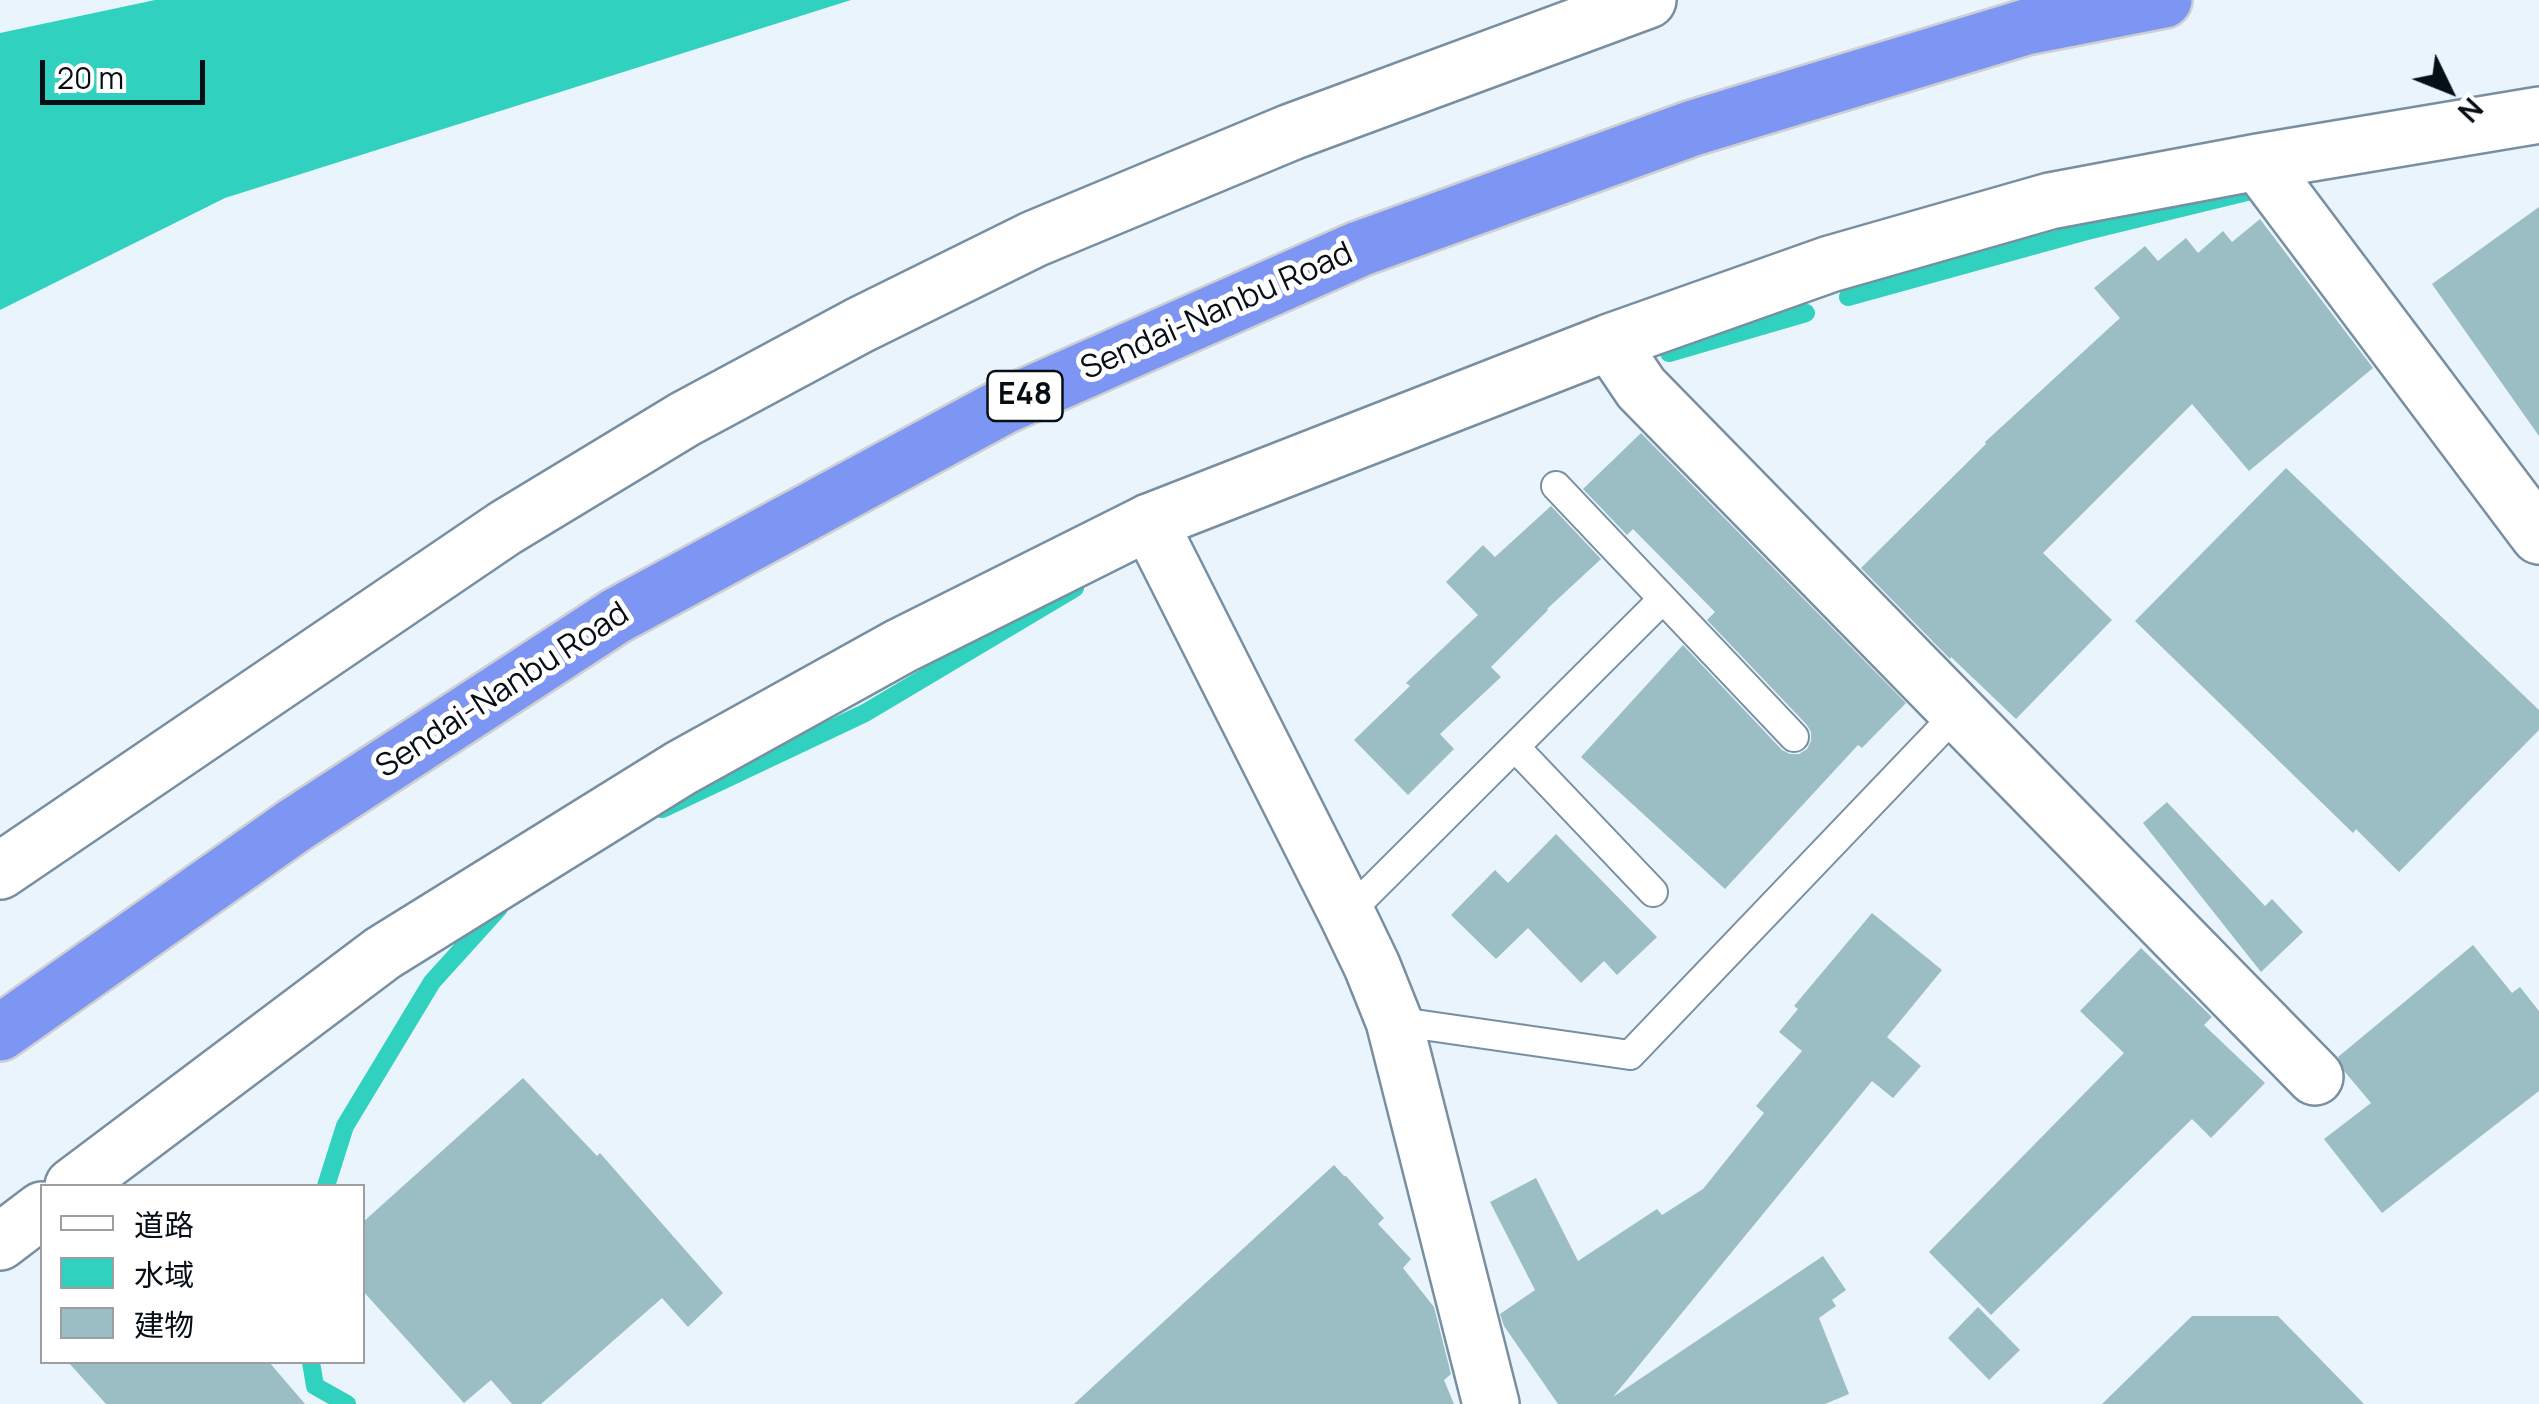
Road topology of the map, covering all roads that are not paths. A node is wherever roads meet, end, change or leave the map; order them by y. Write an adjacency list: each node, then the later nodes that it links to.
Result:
1 (1648, 0): 13 (street)
2 (2164, 0): 17 (highway, Sendai-Nanbu Road / E48)
3 (2539, 116): 4 (street)
4 (2258, 162): 5 (street); 8 (street)
5 (1610, 342): 7 (street); 10 (street)
6 (1556, 486): 9 (lane)
7 (1149, 522): 15 (street); 19 (street)
8 (2539, 536)
9 (1662, 600): 11 (lane); 12 (lane)
10 (1958, 712): 16 (lane); 18 (street)
11 (1794, 737)
12 (1514, 748): 14 (lane); 15 (lane)
13 (0, 871)
14 (1653, 892)
15 (1347, 914): 16 (street)
16 (1394, 1021): 22 (street)
17 (0, 1033)
18 (2315, 1077)
19 (76, 1184)
20 (40, 1212): 21 (street)
21 (0, 1242)
22 (1491, 1404)

